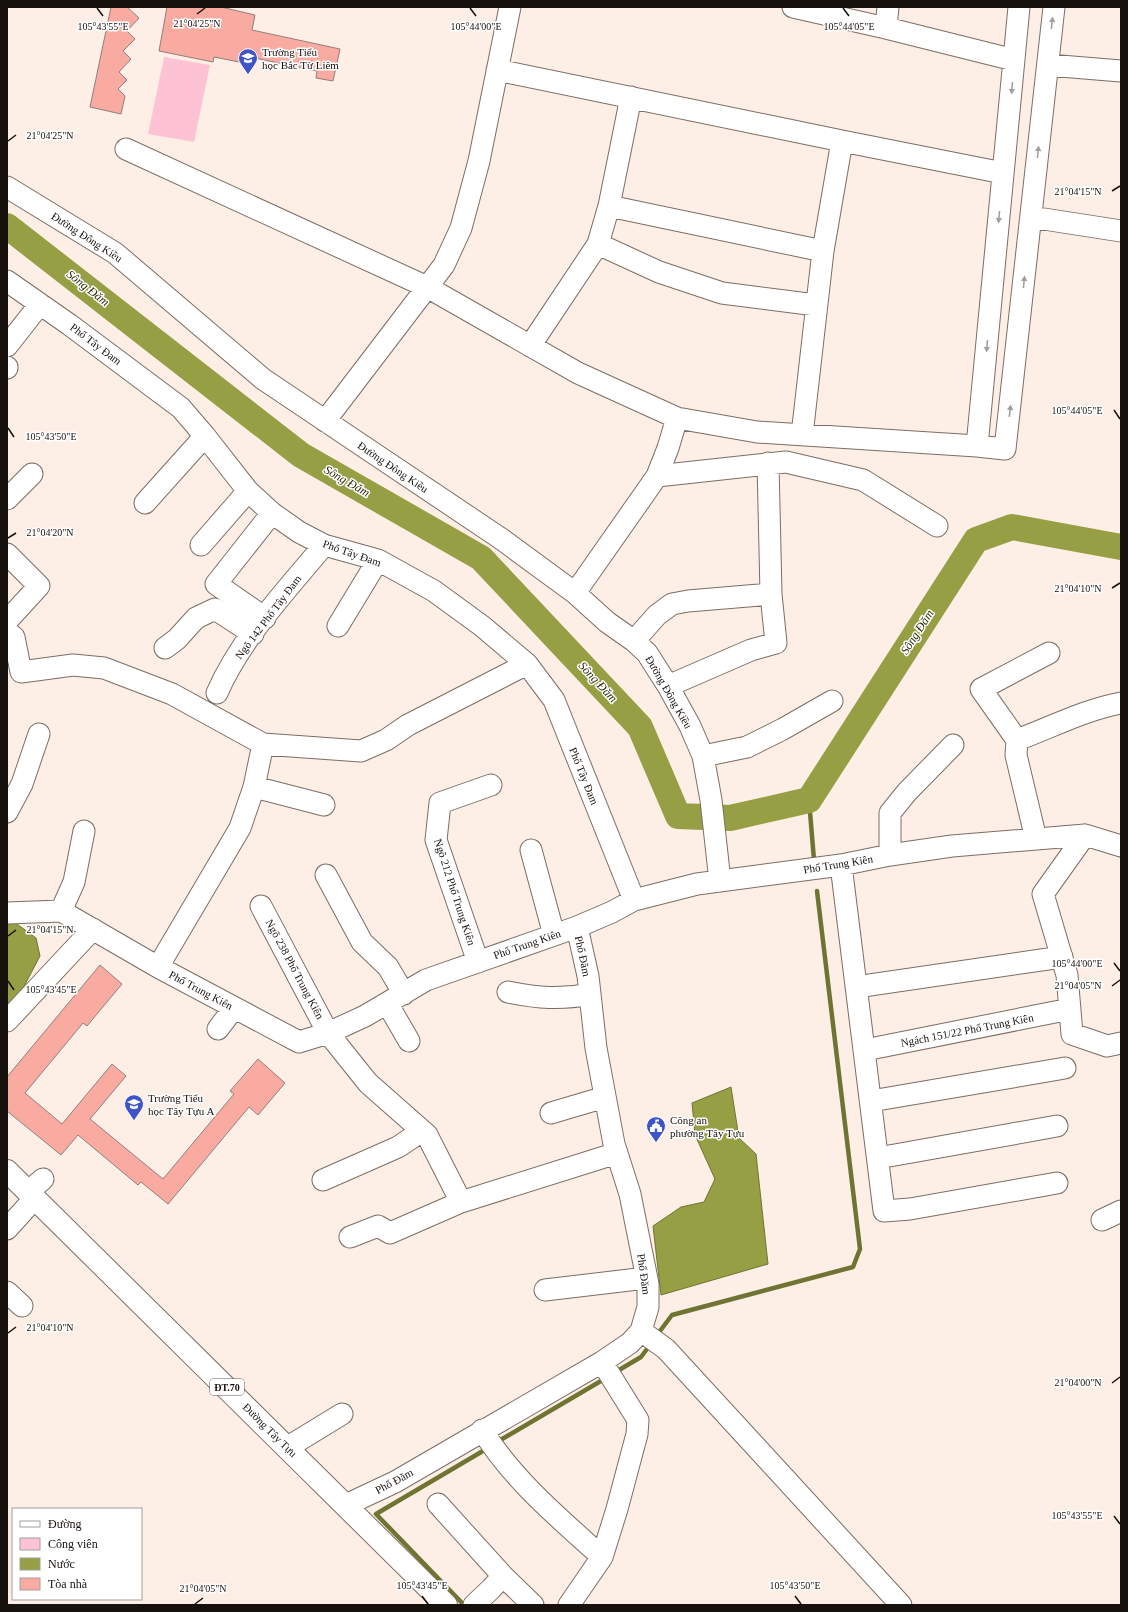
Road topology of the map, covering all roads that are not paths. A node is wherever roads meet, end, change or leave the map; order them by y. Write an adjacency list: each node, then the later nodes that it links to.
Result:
1 (510, 7): 9 (street)
2 (793, 7): 6 (street)
3 (888, 7): 6 (street)
4 (1019, 7): 7 (street)
5 (1054, 7): 8 (street, one-way to 5)
6 (886, 28): 7 (street)
7 (1014, 60): 14 (street, one-way to 14)
8 (1048, 65): 10 (street); 17 (street, one-way to 8)
9 (497, 70): 11 (street); 22 (street)
10 (1121, 71)
11 (631, 98): 12 (street); 16 (street)
12 (842, 141): 14 (street); 20 (street)
13 (126, 149): 22 (street)
14 (1004, 173): 31 (street, one-way to 31)
15 (7, 187): 28 (street, Đường Đông Kiều)
16 (609, 206): 19 (street); 20 (street)
17 (1031, 217): 18 (street); 31 (street, one-way to 17)
18 (1121, 231)
19 (598, 244): 24 (street); 26 (street)
20 (822, 251): 24 (street)
21 (7, 281): 23 (street, Phố Tây Đam)
22 (427, 287): 26 (street); 28 (street)
23 (40, 304): 25 (street); 30 (street, Phố Tây Đam)
24 (816, 305): 29 (street)
25 (7, 346)
26 (530, 346): 27 (street)
27 (677, 418): 29 (street); 34 (street)
28 (325, 421): 44 (street, Đường Đông Kiều)
29 (802, 435): 31 (street)
30 (205, 436): 35 (street, Phố Tây Đam); 37 (street)
31 (977, 446)
32 (768, 463): 34 (street); 39 (street); 45 (street)
33 (32, 474): 36 (street)
34 (657, 476): 44 (street)
35 (248, 491): 38 (street, Phố Tây Đam); 40 (street)
36 (7, 499)
37 (144, 503)
38 (272, 513): 41 (street, Phố Tây Đam); 47 (street)
39 (937, 526)
40 (201, 545)
41 (324, 545): 43 (street, Phố Tây Đam); 47 (street, Ngõ 142 Phố Tây Đam)
42 (7, 554): 46 (street)
43 (378, 560): 48 (street); 53 (street, Phố Tây Đam)
44 (575, 593): 50 (street, Đường Đông Kiều)
45 (771, 594): 50 (street); 54 (street)
46 (7, 621)
47 (259, 626): 51 (street); 55 (street, Ngõ 142 Phố Tây Đam)
48 (338, 626)
49 (7, 632): 60 (street)
50 (634, 641): 54 (street, Đường Đông Kiều)
51 (165, 648)
52 (1049, 653): 59 (street)
53 (527, 664): 60 (street); 76 (street, Phố Tây Đam)
54 (668, 686): 62 (street, Đường Đông Kiều)
55 (218, 693)
56 (832, 701): 62 (street)
57 (1121, 703): 59 (street)
58 (39, 734): 66 (street)
59 (1017, 740): 69 (street)
60 (263, 744): 64 (street)
61 (953, 745): 72 (street)
62 (703, 756): 75 (street, Đường Đông Kiều)
63 (491, 784): 84 (street, Ngõ 212 Phố Trung Kiên)
64 (254, 787): 65 (street); 85 (street)
65 (324, 805)
66 (7, 812)
67 (84, 831): 78 (street)
68 (1084, 834): 69 (street, Phố Trung Kiên); 70 (street, Phố Trung Kiên); 83 (street)
69 (1036, 839): 72 (street, Phố Trung Kiên)
70 (1121, 846)
71 (531, 850): 82 (street)
72 (890, 856): 73 (street, Phố Trung Kiên)
73 (838, 866): 75 (street, Phố Trung Kiên); 86 (street)
74 (326, 875): 89 (street)
75 (720, 881): 76 (street, Phố Trung Kiên)
76 (634, 900): 80 (street, Phố Trung Kiên)
77 (261, 906): 94 (street, Ngõ 238 Phố Trung Kiên)
78 (61, 911): 79 (street); 81 (street, Phố Trung Kiên)
79 (7, 913)
80 (577, 928): 82 (street, Phố Trung Kiên); 88 (street, Phố Đăm)
81 (93, 929): 85 (street, Phố Trung Kiên); 92 (street)
82 (554, 935): 84 (street, Phố Trung Kiên)
83 (1062, 957): 86 (street); 91 (street)
84 (478, 962): 89 (street, Phố Trung Kiên)
85 (158, 967): 90 (street, Phố Trung Kiên)
86 (856, 987): 97 (street)
87 (508, 992): 88 (street)
88 (590, 994): 99 (street, Phố Đăm)
89 (396, 998): 94 (street, Phố Trung Kiên); 95 (street)
90 (234, 1008): 93 (street); 94 (street, Phố Trung Kiên)
91 (1070, 1009): 96 (street); 97 (street, Ngách 151/22 Phố Trung Kiên)
92 (7, 1021)
93 (218, 1029)
94 (328, 1033): 103 (street, Ngõ 238 Phố Trung Kiên)
95 (409, 1041)
96 (1121, 1043)
97 (865, 1050): 100 (street)
98 (1065, 1068): 100 (street)
99 (605, 1097): 101 (street); 104 (street, Phố Đăm)
100 (871, 1101): 105 (street)
101 (551, 1113)
102 (1057, 1126): 105 (street)
103 (422, 1131): 107 (street); 110 (street, Ngõ 238 Phố Trung Kiên)
104 (617, 1153): 110 (street); 115 (street, Phố Đăm)
105 (878, 1158): 108 (street)
106 (7, 1171): 109 (main road, Đường Tây Tựu / ĐT.70)
107 (322, 1180)
108 (1057, 1183)
109 (36, 1190): 113 (street); 123 (main road, Đường Tây Tựu / ĐT.70)
110 (461, 1202): 114 (street)
111 (1121, 1211): 112 (street)
112 (1102, 1220)
113 (7, 1229)
114 (350, 1237)
115 (646, 1278): 116 (street); 119 (street, Phố Đăm)
116 (545, 1290)
117 (7, 1292): 118 (street)
118 (22, 1306)
119 (644, 1332): 120 (street, Phố Đăm); 132 (street)
120 (603, 1364): 122 (street, Phố Đăm); 126 (street)
121 (342, 1414): 123 (street)
122 (484, 1432): 125 (street, Phố Đăm); 126 (street)
123 (288, 1448): 125 (main road, Đường Tây Tựu / ĐT.70)
124 (438, 1504): 127 (street)
125 (346, 1505): 129 (main road, Đường Tây Tựu / ĐT.70)
126 (602, 1557): 131 (street)
127 (503, 1576): 128 (street); 130 (street)
128 (477, 1602)
129 (446, 1605)
130 (533, 1605)
131 (568, 1605)
132 (901, 1605)

